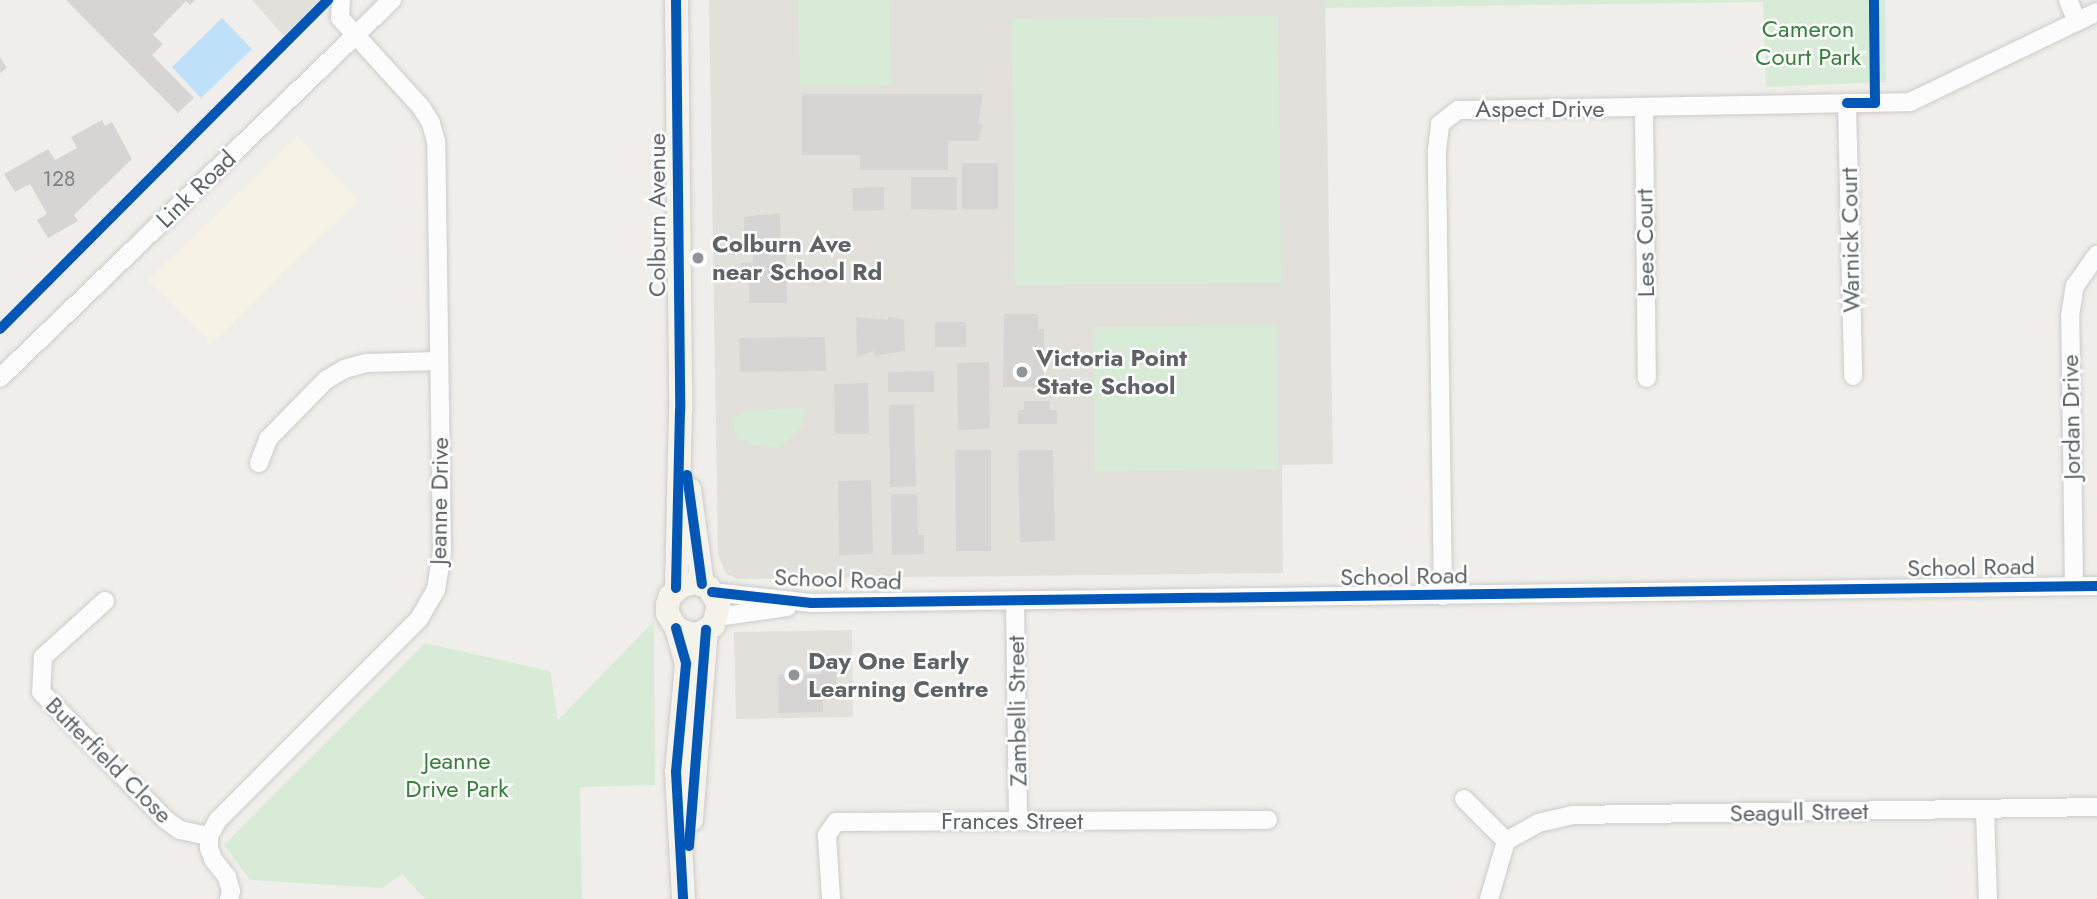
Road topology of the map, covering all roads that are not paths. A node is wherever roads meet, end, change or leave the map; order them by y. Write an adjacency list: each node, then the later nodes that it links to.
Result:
1 (341, 0): 7 (street, Jeanne Drive)
2 (392, 0): 7 (street, Link Road)
3 (676, 0): 15 (main road, Colburn Avenue)
4 (2068, 0): 6 (street)
5 (2097, 12): 6 (street, Aspect Drive)
6 (2077, 22): 8 (street, Aspect Drive)
7 (356, 36): 11 (street, Jeanne Drive); 13 (street, Link Road)
8 (1847, 103): 9 (street, Aspect Drive); 12 (street, Warnick Court)
9 (1644, 108): 14 (street, Lees Court); 21 (street, Aspect Drive)
10 (2097, 255): 17 (street, Jordan Drive)
11 (439, 361): 16 (street); 32 (street, Jeanne Drive)
12 (1853, 376)
13 (0, 378)
14 (1647, 378)
15 (680, 430): 19 (main road, Colburn Avenue); 20 (main road, Colburn Avenue)
16 (259, 463)
17 (2074, 586): 18 (street, School Road); 21 (street, School Road)
18 (2097, 586)
19 (676, 588): 20 (main road); 26 (main road, Colburn Avenue)
20 (707, 588): 24 (street, School Road); 25 (main road, Colburn Avenue)
21 (1443, 596): 23 (street, School Road)
22 (105, 601): 32 (street, Butterfield Close)
23 (1015, 602): 24 (street, School Road); 31 (street, Zambelli Street)
24 (811, 603): 25 (street, School Road)
25 (712, 624): 26 (main road); 35 (main road, Colburn Avenue)
26 (676, 628): 35 (main road, Colburn Avenue)
27 (1464, 799): 33 (street)
28 (2097, 807): 29 (street, Seagull Street)
29 (1985, 810): 33 (street, Seagull Street); 38 (street)
30 (1268, 820): 31 (street, Frances Street)
31 (1018, 821): 36 (street, Frances Street)
32 (209, 836): 34 (street)
33 (1506, 841): 37 (street)
34 (229, 899)
35 (684, 899)
36 (831, 899)
37 (1489, 899)
38 (1988, 899)

